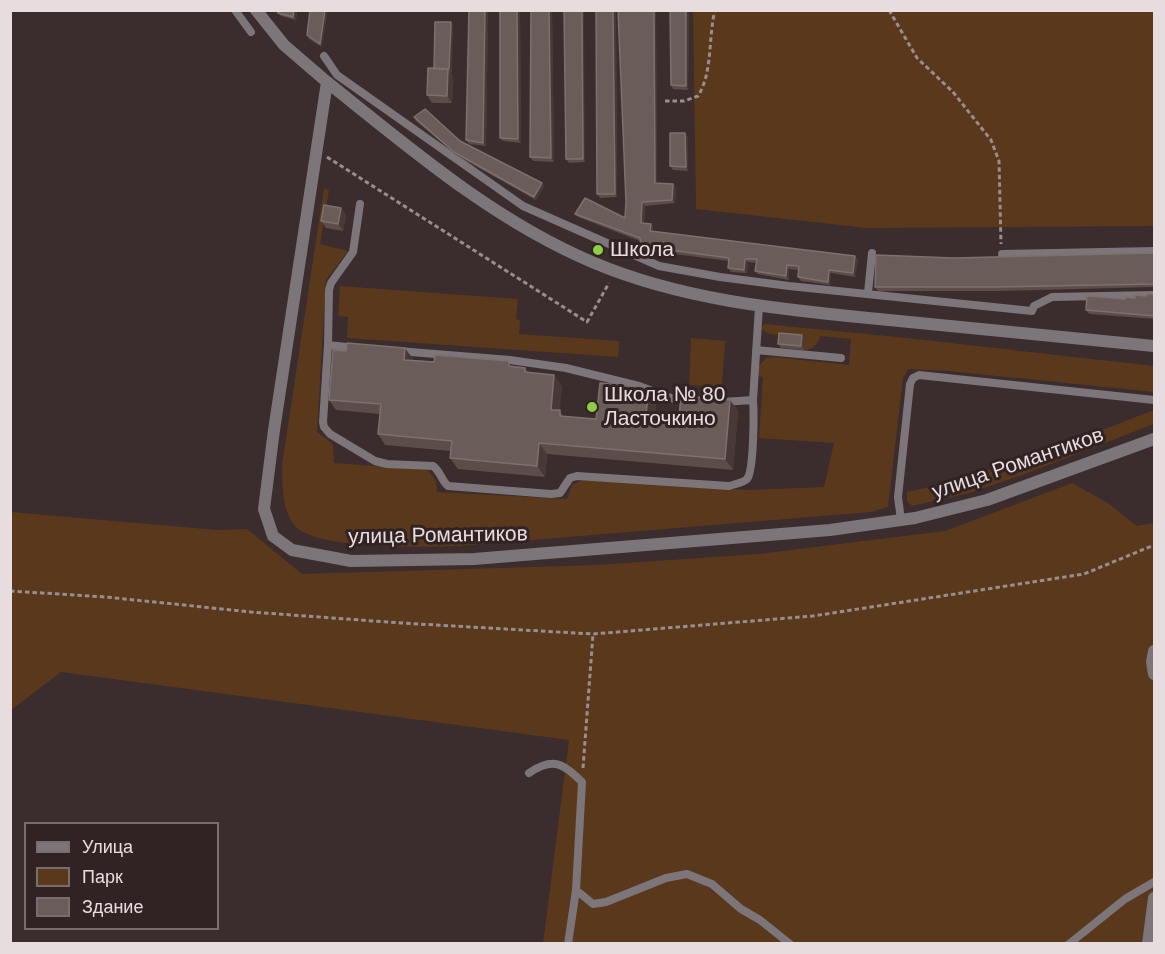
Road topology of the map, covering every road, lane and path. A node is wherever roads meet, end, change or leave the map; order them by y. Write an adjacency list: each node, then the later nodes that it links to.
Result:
1 (235, 10): 5 (lane)
2 (256, 10): 7 (street)
3 (715, 10): 8 (path)
4 (889, 10): 13 (path)
5 (251, 32)
6 (324, 56): 15 (lane)
7 (327, 82): 14 (street); 29 (street, улица Романтиков)
8 (665, 101)
9 (326, 156): 14 (path)
10 (360, 204): 18 (lane)
11 (1155, 251): 13 (lane)
12 (872, 253): 15 (lane)
13 (1002, 254)
14 (615, 271): 17 (street)
15 (868, 293): 16 (lane)
16 (1155, 295)
17 (759, 307): 19 (street); 22 (lane)
18 (328, 345): 20 (lane); 25 (lane)
19 (1155, 346)
20 (362, 348)
21 (384, 350): 24 (lane)
22 (756, 350): 23 (lane); 25 (lane)
23 (841, 358)
24 (697, 400)
25 (753, 400): 27 (lane)
26 (1155, 400): 29 (lane)
27 (708, 401)
28 (1155, 439): 29 (street, улица Романтиков)
29 (901, 520)
30 (1155, 545): 32 (path)
31 (10, 591): 32 (path)
32 (593, 634): 36 (path)
33 (1155, 651): 34 (street)
34 (1155, 674)
35 (529, 773): 36 (lane)
36 (582, 782): 38 (lane)
37 (1155, 882): 42 (lane)
38 (576, 890): 40 (lane); 41 (lane)
39 (1155, 898): 43 (street)
40 (568, 944)
41 (790, 944)
42 (1069, 944)
43 (1148, 944)

